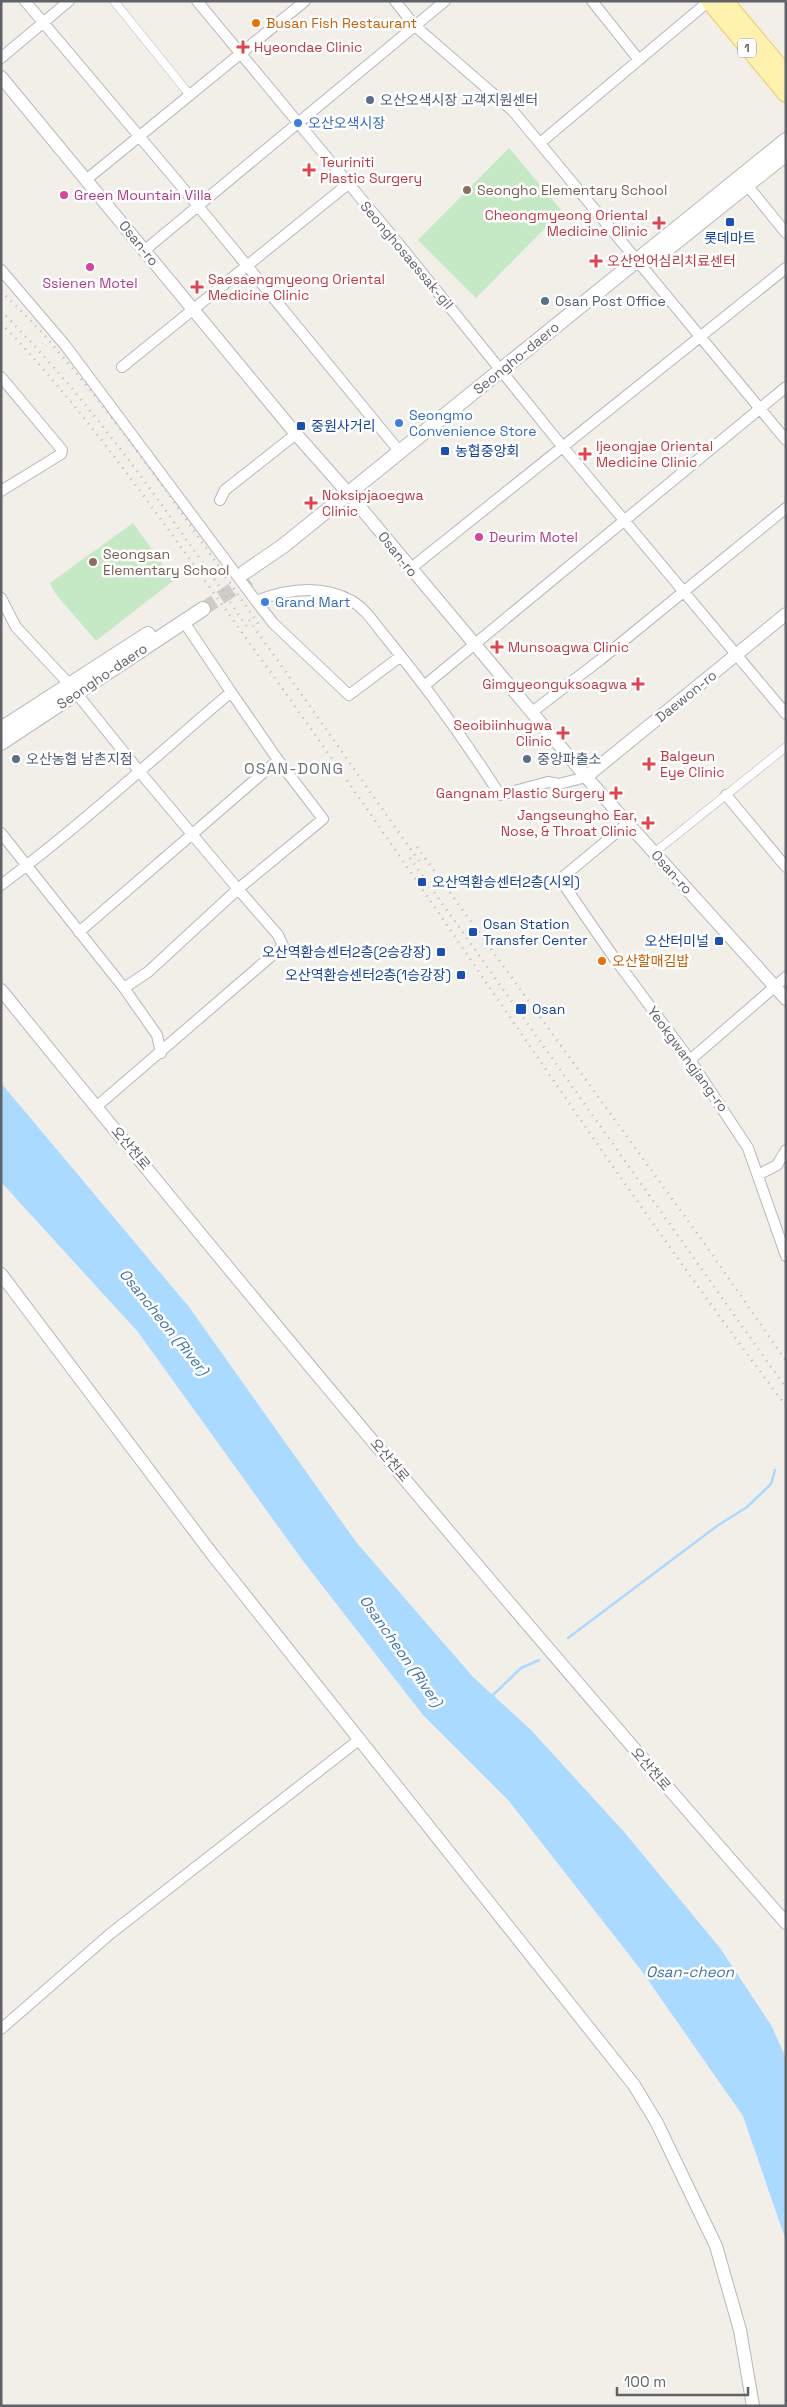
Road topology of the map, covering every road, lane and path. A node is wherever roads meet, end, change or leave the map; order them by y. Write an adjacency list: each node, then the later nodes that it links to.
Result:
1 (26, 1): 11 (street)
2 (69, 1): 11 (street)
3 (114, 1): 18 (street)
4 (197, 1): 13 (street, Seonghosaessak-gil)
5 (305, 1): 13 (street)
6 (395, 1): 12 (street)
7 (445, 1): 12 (street)
8 (592, 1): 15 (street)
9 (709, 1): 15 (street); 19 (main road, 1)
10 (725, 1): 16 (main road, 1)
11 (43, 23): 14 (street); 21 (street)
12 (415, 26): 20 (street); 23 (street)
13 (240, 52): 18 (street); 20 (street, Seonghosaessak-gil)
14 (1, 58)
15 (639, 60): 23 (street)
16 (786, 74)
17 (1, 77): 25 (street, Osan-ro)
18 (190, 94): 21 (street)
19 (786, 94)
20 (298, 123): 26 (street, Seonghosaessak-gil); 28 (street)
21 (139, 136): 25 (street); 28 (street)
22 (786, 140): 31 (main road, Seongho-daero)
23 (540, 143): 31 (street)
24 (786, 154): 27 (main road, Seongho-daero)
25 (87, 179): 30 (street, Osan-ro)
26 (348, 184): 32 (street); 38 (street, Seonghosaessak-gil)
27 (747, 185): 29 (street); 31 (main road, Seongho-daero)
28 (198, 206): 30 (street); 32 (street)
29 (786, 233)
30 (145, 250): 35 (street, Osan-ro)
31 (641, 264): 36 (street); 38 (main road, Seongho-daero)
32 (247, 266): 35 (street); 45 (street)
33 (786, 268): 36 (street)
34 (1, 270): 55 (street)
35 (194, 309): 37 (street); 42 (street, Osan-ro)
36 (701, 336): 41 (street); 44 (street)
37 (122, 367)
38 (504, 374): 44 (street, Seonghosaessak-gil); 45 (main road, Seongho-daero); 47 (main road, Seongho-daero)
39 (1, 377): 46 (street)
40 (786, 387): 41 (street)
41 (760, 409): 43 (street); 50 (street)
42 (296, 434): 47 (street, Osan-ro); 48 (street)
43 (786, 440)
44 (562, 446): 50 (street, Seonghosaessak-gil); 51 (street)
45 (400, 452): 47 (main road, Seongho-daero)
46 (1, 491)
47 (351, 497): 51 (street, Osan-ro); 52 (main road, Seongho-daero)
48 (220, 500)
49 (786, 508): 53 (street)
50 (624, 520): 53 (street, Seonghosaessak-gil); 58 (street)
51 (410, 569): 58 (street, Osan-ro)
52 (247, 575)
53 (683, 592): 60 (street, Seonghosaessak-gil); 64 (street)
54 (1, 598): 62 (street)
55 (256, 601): 59 (street); 59 (street)
56 (786, 614): 60 (street, Daewon-ro)
57 (184, 622): 62 (main road, Seongho-daero); 62 (main road, Seongho-daero); 63 (street)
58 (475, 643): 61 (street); 64 (street, Osan-ro)
59 (401, 656): 61 (street)
60 (736, 656): 65 (street, Seonghosaessak-gil); 71 (street, Daewon-ro)
61 (424, 686): 71 (street)
62 (72, 689): 66 (main road, Seongho-daero); 67 (main road, Seongho-daero); 70 (street)
63 (231, 692): 69 (street); 70 (street)
64 (532, 712): 71 (street, Osan-ro)
65 (786, 714)
66 (1, 729)
67 (1, 743)
68 (786, 746): 72 (street)
69 (278, 760): 75 (street); 80 (street)
70 (139, 772): 75 (street); 78 (street)
71 (586, 777): 73 (street, Osan-ro)
72 (726, 794): 76 (street); 77 (street)
73 (628, 823): 76 (street, Osan-ro); 88 (street, Yeokgwangjang-ro)
74 (1, 833): 78 (street)
75 (192, 834): 80 (street); 81 (street)
76 (655, 852): 83 (street, Osan-ro)
77 (784, 862)
78 (27, 866): 79 (street); 81 (street)
79 (1, 885)
80 (238, 889): 84 (street); 87 (street)
81 (79, 932): 84 (street)
82 (786, 977): 83 (street)
83 (774, 986): 86 (street, Osan-ro); 88 (street)
84 (124, 988): 87 (street)
85 (1, 990): 89 (street, 오산천로)
86 (786, 999)
87 (161, 1053): 89 (street)
88 (690, 1060): 91 (street, Yeokgwangjang-ro)
89 (96, 1107): 95 (street, 오산천로)
90 (786, 1150): 91 (street)
91 (758, 1175): 92 (street, Yeokgwangjang-ro)
92 (786, 1256)
93 (1, 1274): 94 (street)
94 (360, 1739): 96 (street); 97 (street)
95 (786, 1923)
96 (1, 2029)
97 (753, 2406)

